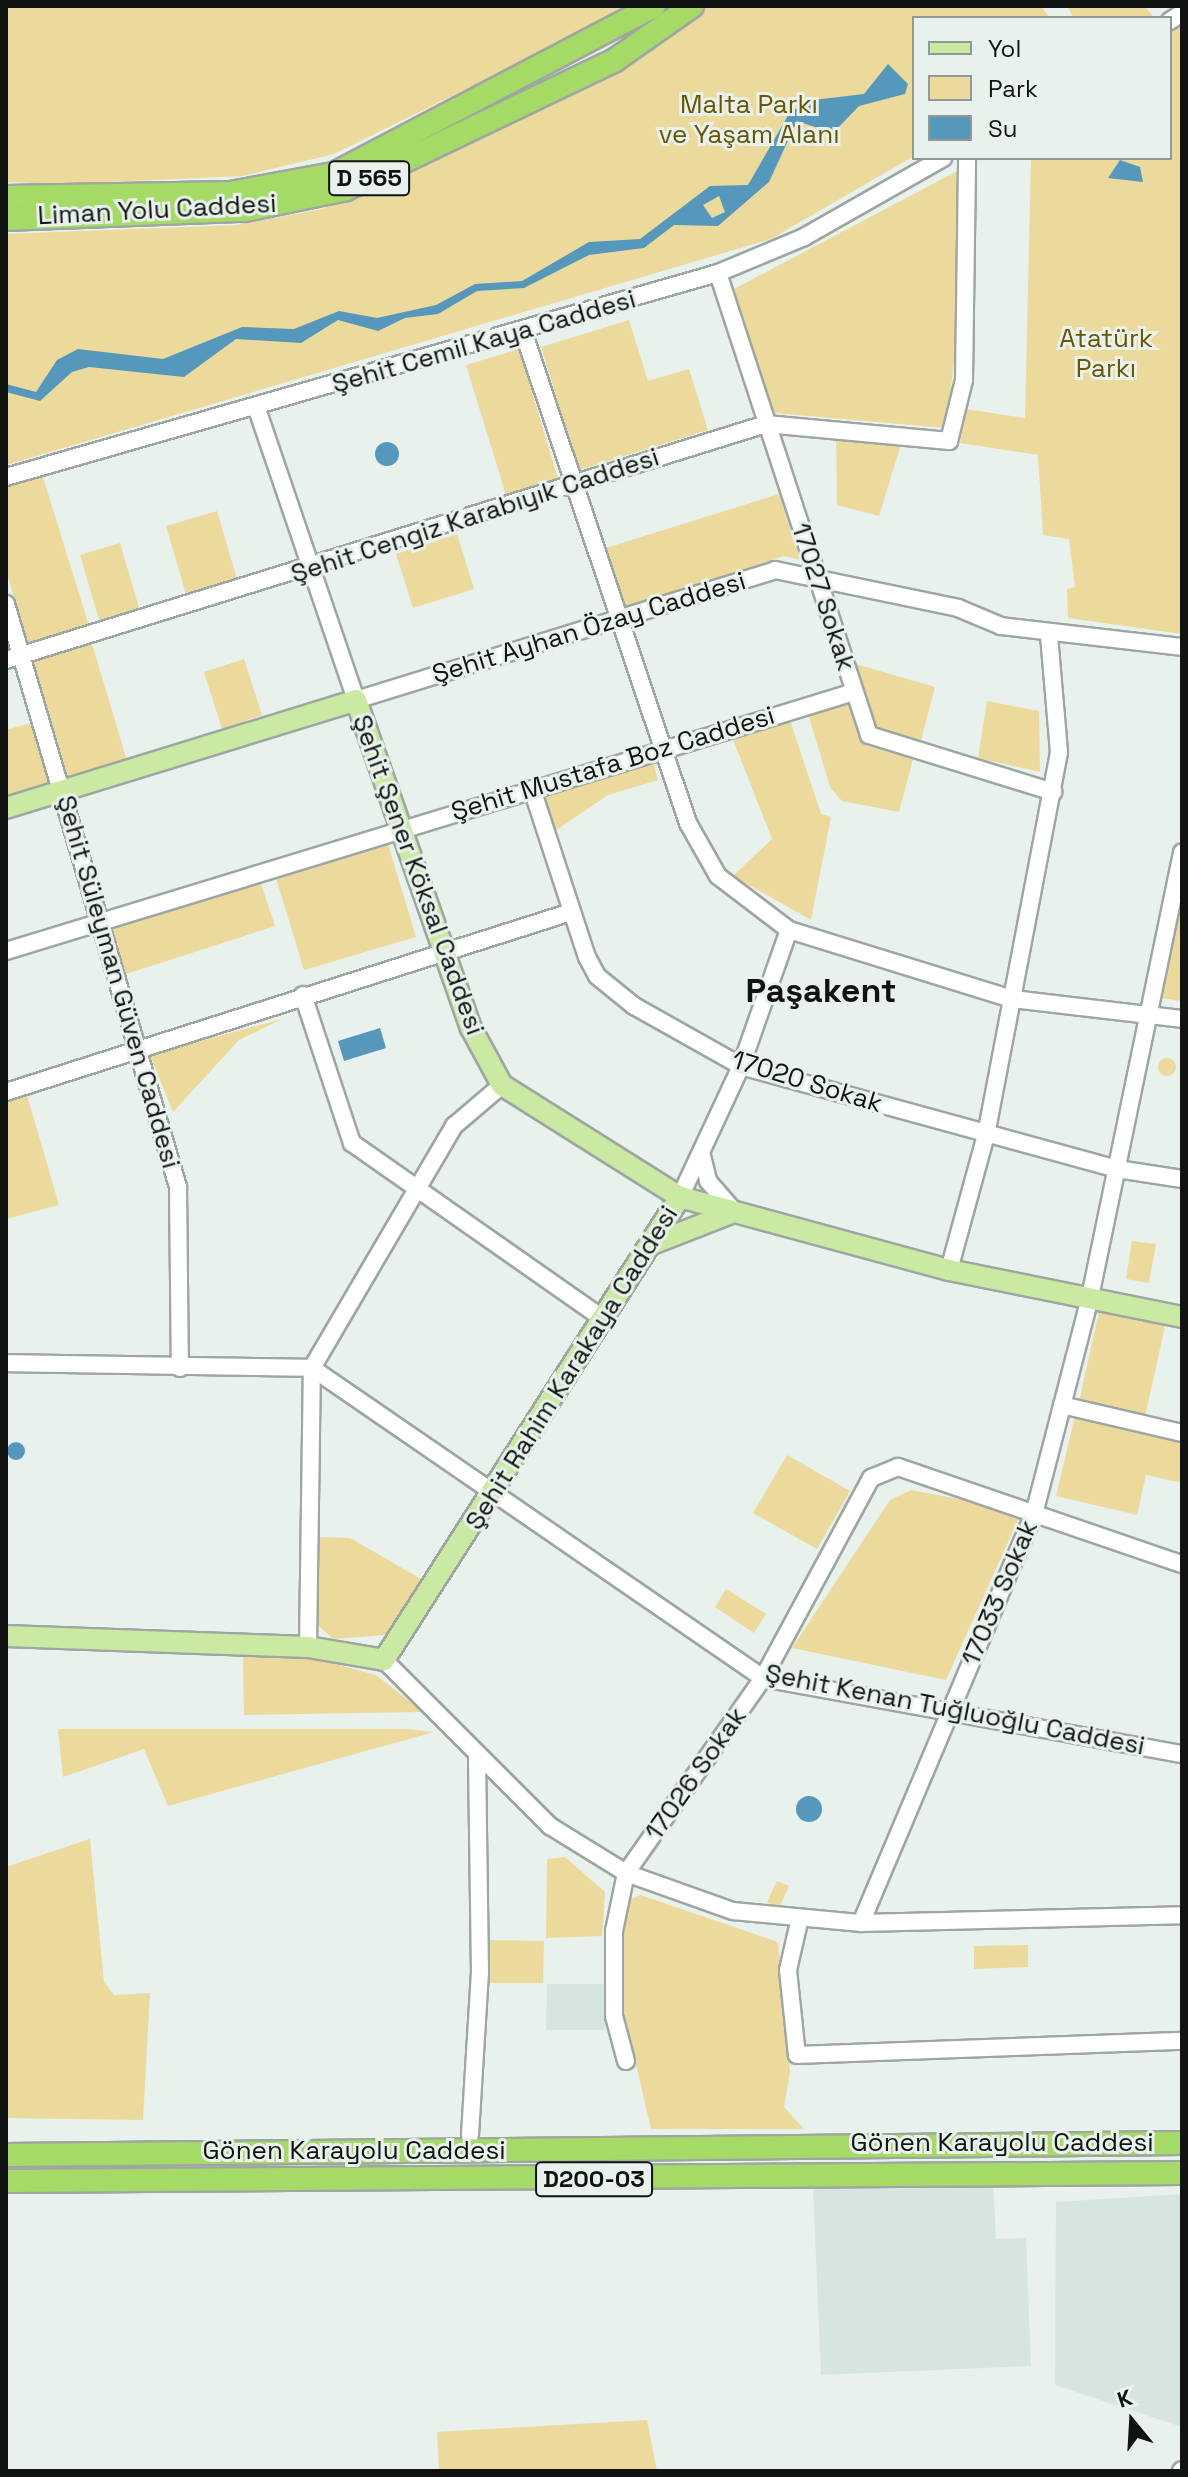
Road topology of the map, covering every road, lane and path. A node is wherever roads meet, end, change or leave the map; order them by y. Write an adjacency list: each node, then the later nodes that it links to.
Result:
1 (654, 6): 5 (highway, Liman Yolu Caddesi / D 565)
2 (692, 6): 6 (highway, Liman Yolu Caddesi / D 565)
3 (939, 160): 7 (street, Şehit Cemil Kaya Caddesi)
4 (967, 160): 10 (street, Şehit Cengiz Karabıyık Caddesi)
5 (6, 199)
6 (6, 219)
7 (718, 273): 8 (street, Şehit Cemil Kaya Caddesi); 10 (street, 17027 Sokak)
8 (523, 331): 9 (street, Şehit Cemil Kaya Caddesi); 12 (street)
9 (257, 409): 11 (street, Şehit Cemil Kaya Caddesi); 13 (street, Şehit Şener Köksal Caddesi)
10 (766, 424): 12 (street, Şehit Cengiz Karabıyık Caddesi); 14 (street, 17027 Sokak)
11 (6, 477)
12 (572, 484): 13 (street, Şehit Cengiz Karabıyık Caddesi); 16 (street)
13 (311, 568): 19 (street, Şehit Cengiz Karabıyık Caddesi); 21 (street, Şehit Şener Köksal Caddesi)
14 (817, 575): 16 (street, Şehit Ayhan Özay Caddesi); 17 (street, Şehit Ayhan Özay Caddesi); 20 (street, 17027 Sokak)
15 (6, 604): 19 (street, Şehit Süleyman Güven Caddesi)
16 (618, 621): 21 (street, Şehit Ayhan Özay Caddesi); 22 (street)
17 (1049, 635): 18 (street, Şehit Ayhan Özay Caddesi); 25 (street)
18 (1182, 647)
19 (14, 657): 24 (street, Şehit Süleyman Güven Caddesi)
20 (854, 692): 22 (street, Şehit Mustafa Boz Caddesi); 25 (street, 17027 Sokak)
21 (356, 700): 24 (main road, Şehit Ayhan Özay Caddesi); 27 (main road, Şehit Şener Köksal Caddesi)
22 (664, 747): 23 (street, Şehit Mustafa Boz Caddesi); 31 (street)
23 (532, 789): 27 (street, Şehit Mustafa Boz Caddesi); 29 (street, 17020 Sokak)
24 (62, 791): 26 (main road, Şehit Ayhan Özay Caddesi); 30 (street, Şehit Süleyman Güven Caddesi)
25 (1053, 792): 35 (street)
26 (6, 808)
27 (399, 829): 30 (street, Şehit Mustafa Boz Caddesi); 33 (main road, Şehit Şener Köksal Caddesi)
28 (1182, 852): 36 (street, 17033 Sokak)
29 (571, 912): 33 (street); 39 (street, 17020 Sokak)
30 (101, 922): 32 (street, Şehit Mustafa Boz Caddesi); 38 (street, Şehit Süleyman Güven Caddesi)
31 (789, 930): 35 (street); 39 (street, Şehit Rahim Karakaya Caddesi)
32 (6, 951)
33 (444, 951): 34 (street); 40 (main road, Şehit Şener Köksal Caddesi)
34 (303, 995): 38 (street); 46 (street)
35 (1012, 999): 36 (street); 42 (street)
36 (1144, 1014): 37 (street); 44 (street, 17033 Sokak)
37 (1182, 1019)
38 (137, 1047): 41 (street); 55 (street, Şehit Süleyman Güven Caddesi)
39 (741, 1066): 42 (street, 17020 Sokak); 43 (street, Şehit Rahim Karakaya Caddesi)
40 (502, 1085): 46 (street); 47 (main road, Şehit Şener Köksal Caddesi)
41 (6, 1092)
42 (986, 1135): 44 (street, 17020 Sokak); 50 (street)
43 (701, 1151): 47 (street, Şehit Rahim Karakaya Caddesi); 48 (street)
44 (1117, 1169): 45 (street, 17020 Sokak); 51 (street, 17033 Sokak)
45 (1182, 1179)
46 (416, 1184): 53 (street); 56 (street)
47 (680, 1197): 48 (main road, Şehit Şener Köksal Caddesi); 49 (main road, Şehit Rahim Karakaya Caddesi)
48 (734, 1211): 49 (main road); 50 (main road, Şehit Şener Köksal Caddesi)
49 (652, 1244): 53 (main road, Şehit Rahim Karakaya Caddesi)
50 (949, 1270): 51 (main road, Şehit Şener Köksal Caddesi)
51 (1090, 1297): 52 (main road, Şehit Şener Köksal Caddesi); 57 (street, 17033 Sokak)
52 (1182, 1317)
53 (606, 1321): 59 (main road, Şehit Rahim Karakaya Caddesi)
54 (6, 1363): 55 (street)
55 (180, 1368): 56 (street)
56 (312, 1368): 59 (street, Şehit Kenan Tuğluoğlu Caddesi); 63 (street)
57 (1062, 1405): 58 (street); 60 (street, 17033 Sokak)
58 (1182, 1433)
59 (494, 1488): 64 (main road, Şehit Rahim Karakaya Caddesi); 65 (street, Şehit Kenan Tuğluoğlu Caddesi)
60 (1034, 1514): 61 (street); 65 (street, 17026 Sokak); 66 (street, 17033 Sokak)
61 (1182, 1564)
62 (6, 1636): 63 (main road)
63 (308, 1647): 64 (main road)
64 (384, 1660): 67 (street)
65 (763, 1678): 66 (street, Şehit Kenan Tuğluoğlu Caddesi); 69 (street, 17026 Sokak)
66 (947, 1714): 68 (street, Şehit Kenan Tuğluoğlu Caddesi); 72 (street, 17033 Sokak)
67 (477, 1754): 69 (street); 76 (street)
68 (1182, 1754)
69 (626, 1873): 71 (street); 74 (street, 17026 Sokak)
70 (1182, 1915): 72 (street)
71 (799, 1922): 72 (street); 73 (street)
72 (861, 1923)
73 (1182, 2041)
74 (626, 2061)
75 (1182, 2128): 78 (highway)
76 (470, 2135)
77 (1182, 2143): 78 (highway, Gönen Karayolu Caddesi / D200-03)
78 (723, 2146): 79 (highway, Gönen Karayolu Caddesi / D200-03)
79 (6, 2155)
80 (1182, 2173): 81 (highway, Gönen Karayolu Caddesi / D200-03)
81 (6, 2181)

